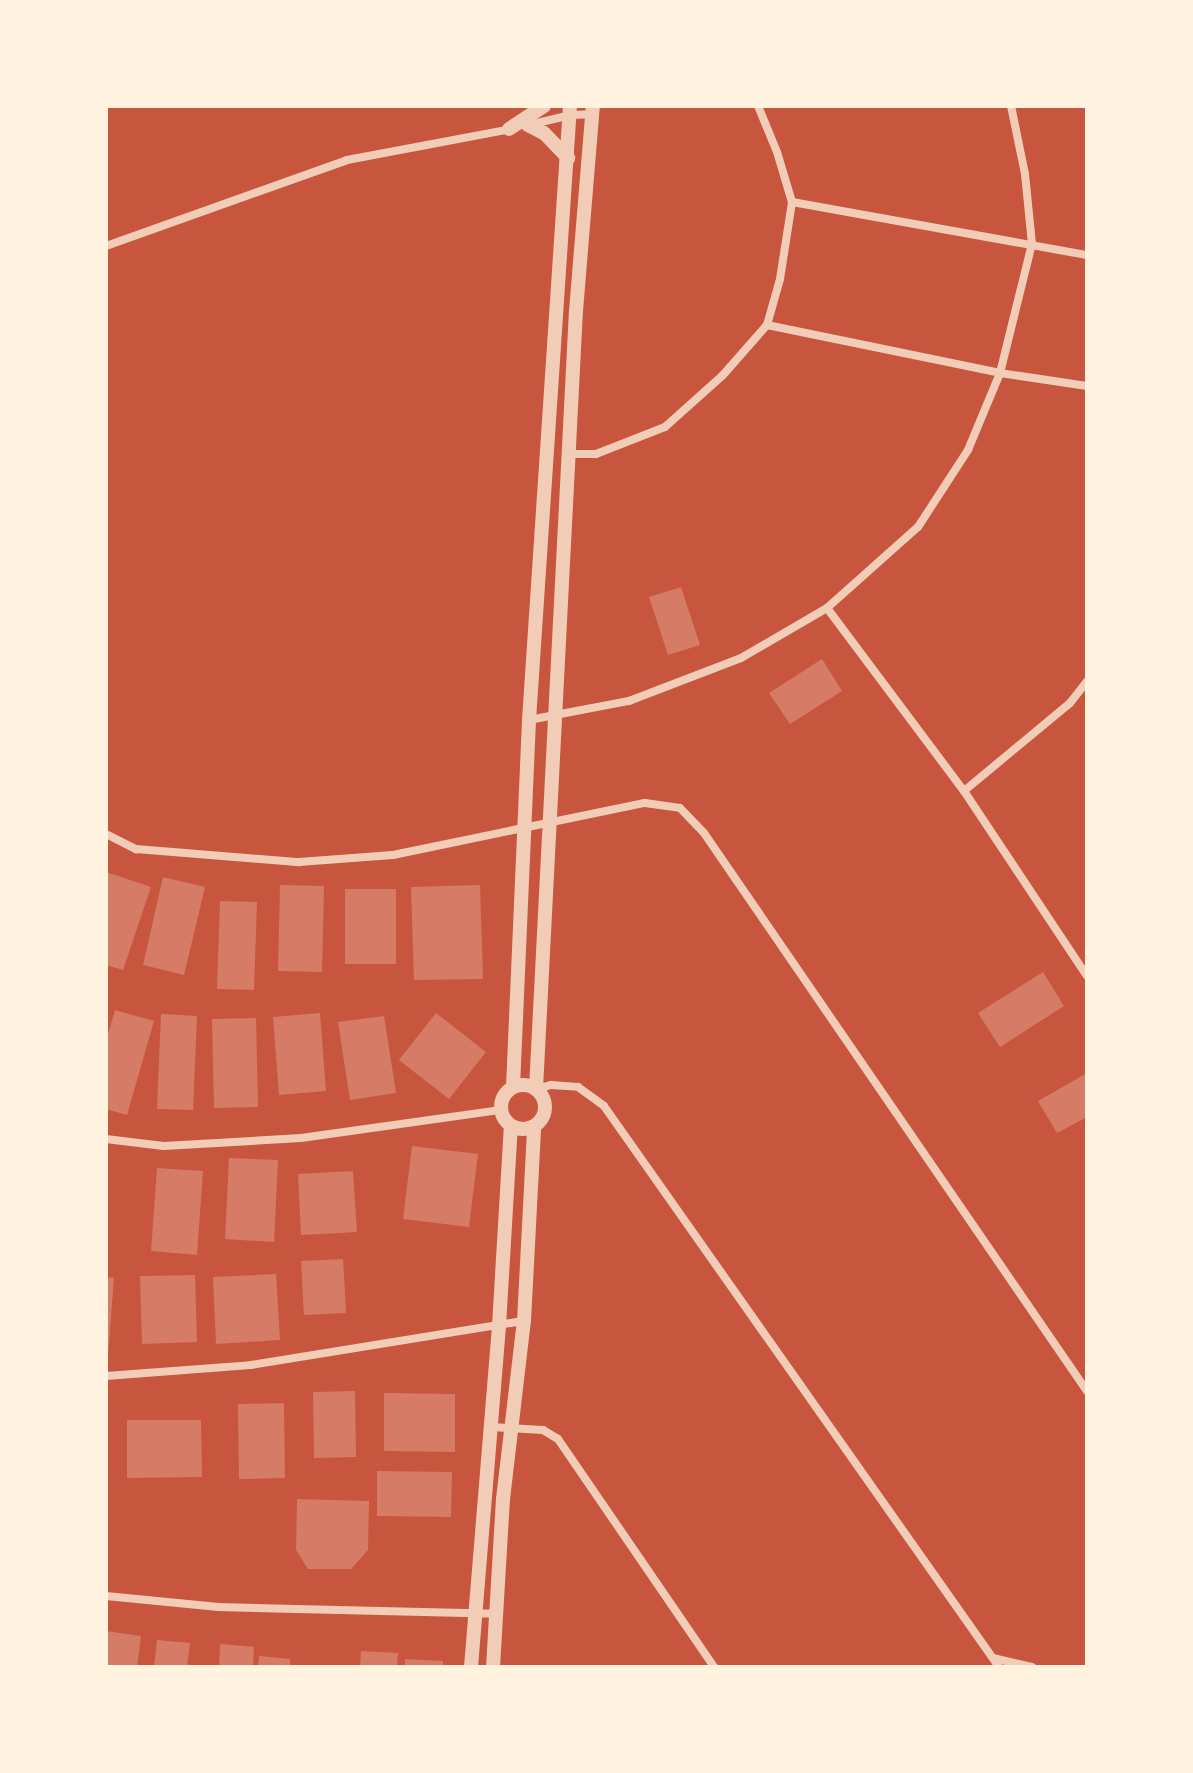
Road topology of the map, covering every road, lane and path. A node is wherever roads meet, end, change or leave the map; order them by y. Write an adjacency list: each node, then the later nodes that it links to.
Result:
1 (544, 106): 7 (street)
2 (758, 106): 9 (street)
3 (1011, 106): 10 (street)
4 (570, 110): 5 (street); 6 (street); 8 (street)
5 (593, 110): 16 (street)
6 (528, 125): 7 (street); 8 (street)
7 (509, 129): 11 (street)
8 (568, 158): 20 (street)
9 (792, 202): 10 (street); 13 (street)
10 (1032, 244): 12 (street); 14 (street)
11 (106, 246)
12 (1087, 255)
13 (767, 325): 14 (street); 16 (street)
14 (1000, 373): 15 (street); 17 (street)
15 (1087, 386)
16 (569, 454): 19 (street)
17 (827, 608): 19 (street); 21 (street)
18 (1087, 681): 21 (street)
19 (554, 718): 20 (street); 22 (street)
20 (529, 720): 23 (street)
21 (964, 791): 25 (street)
22 (548, 821): 23 (street); 27 (street); 35 (street)
23 (522, 831): 24 (street); 26 (street)
24 (106, 834)
25 (1087, 976)
26 (513, 1087): 27 (street); 28 (street)
27 (536, 1089): 30 (street); 41 (street)
28 (501, 1110): 29 (street); 31 (street)
29 (511, 1126): 30 (street); 33 (street)
30 (534, 1127): 32 (street)
31 (106, 1139)
32 (524, 1321): 33 (street); 37 (street)
33 (499, 1326): 34 (street); 36 (street)
34 (106, 1376)
35 (1087, 1391)
36 (490, 1427): 37 (street); 39 (street)
37 (513, 1427): 40 (street); 44 (street)
38 (106, 1596): 39 (street)
39 (475, 1613): 40 (street); 42 (street)
40 (498, 1614): 43 (street)
41 (993, 1657): 45 (street); 46 (street)
42 (471, 1667)
43 (493, 1667)
44 (714, 1667)
45 (999, 1667)
46 (1032, 1667)

